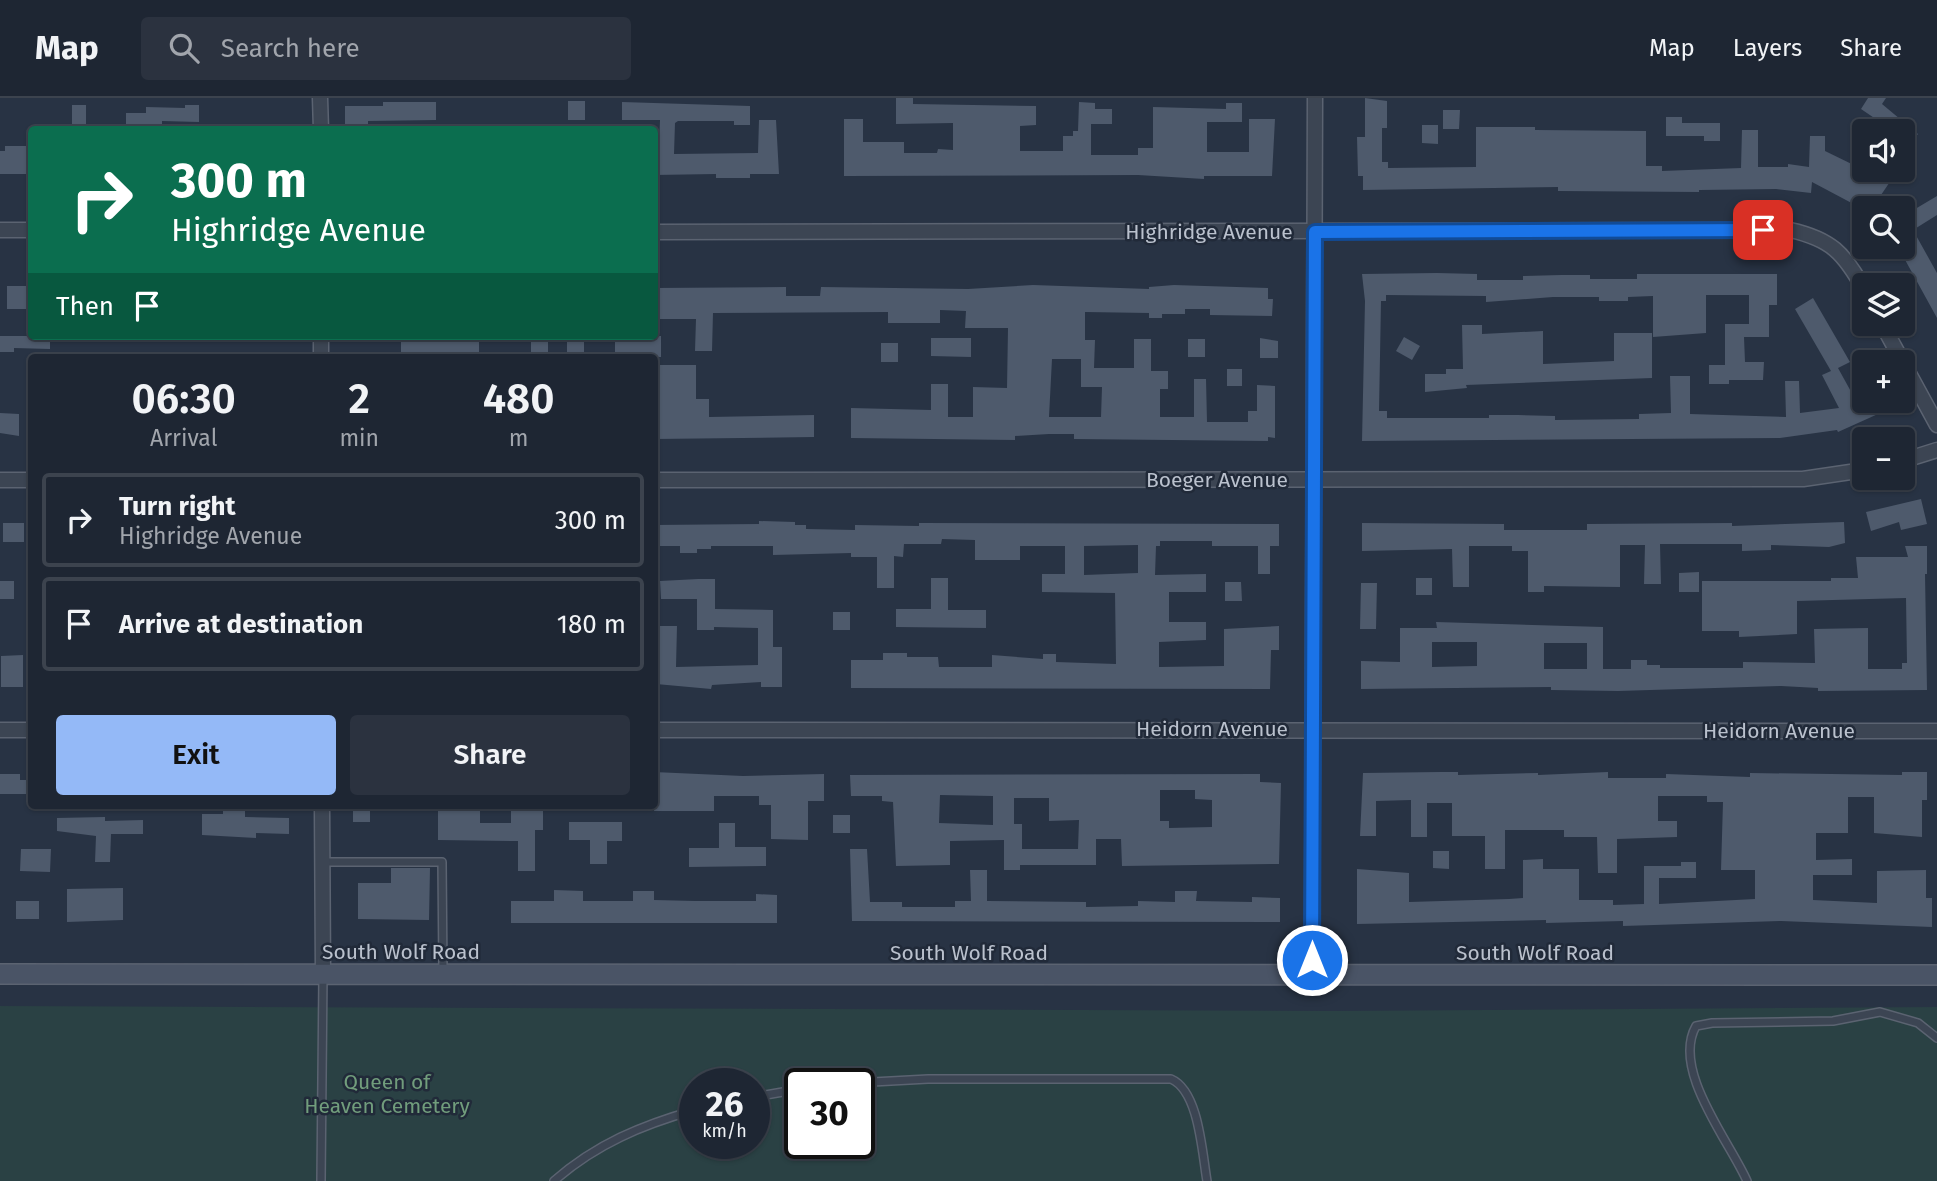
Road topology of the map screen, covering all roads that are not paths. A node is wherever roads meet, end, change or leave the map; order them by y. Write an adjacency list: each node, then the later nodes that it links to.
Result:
1 (320, 98): 3 (street)
2 (1315, 98): 7 (street)
3 (321, 126)
4 (0, 230): 5 (street)
5 (28, 230)
6 (658, 232): 7 (street, Highridge Avenue)
7 (1315, 232): 8 (street, Highridge Avenue); 17 (street)
8 (1854, 273)
9 (1889, 336): 10 (street)
10 (1937, 425)
11 (1937, 450): 12 (street)
12 (1915, 457)
13 (1852, 472): 17 (street, Boeger Avenue)
14 (0, 480): 15 (street)
15 (28, 480)
16 (658, 480): 17 (street, Boeger Avenue)
17 (1312, 480): 18 (street)
18 (1314, 729): 21 (street, Heidorn Avenue); 22 (street, Heidorn Avenue); 29 (street)
19 (0, 730): 20 (street)
20 (28, 730)
21 (658, 730)
22 (1937, 732)
23 (323, 809): 24 (street)
24 (323, 862): 26 (lane); 27 (street)
25 (0, 974): 27 (main road, South Wolf Road)
26 (443, 974): 27 (main road, South Wolf Road); 29 (main road, South Wolf Road)
27 (323, 975): 33 (lane)
28 (1937, 975): 29 (main road, South Wolf Road)
29 (1312, 976)
30 (1937, 1038): 36 (lane)
31 (875, 1082): 35 (lane)
32 (679, 1116): 34 (lane)
33 (321, 1181)
34 (554, 1181)
35 (1207, 1181)
36 (1747, 1181)

